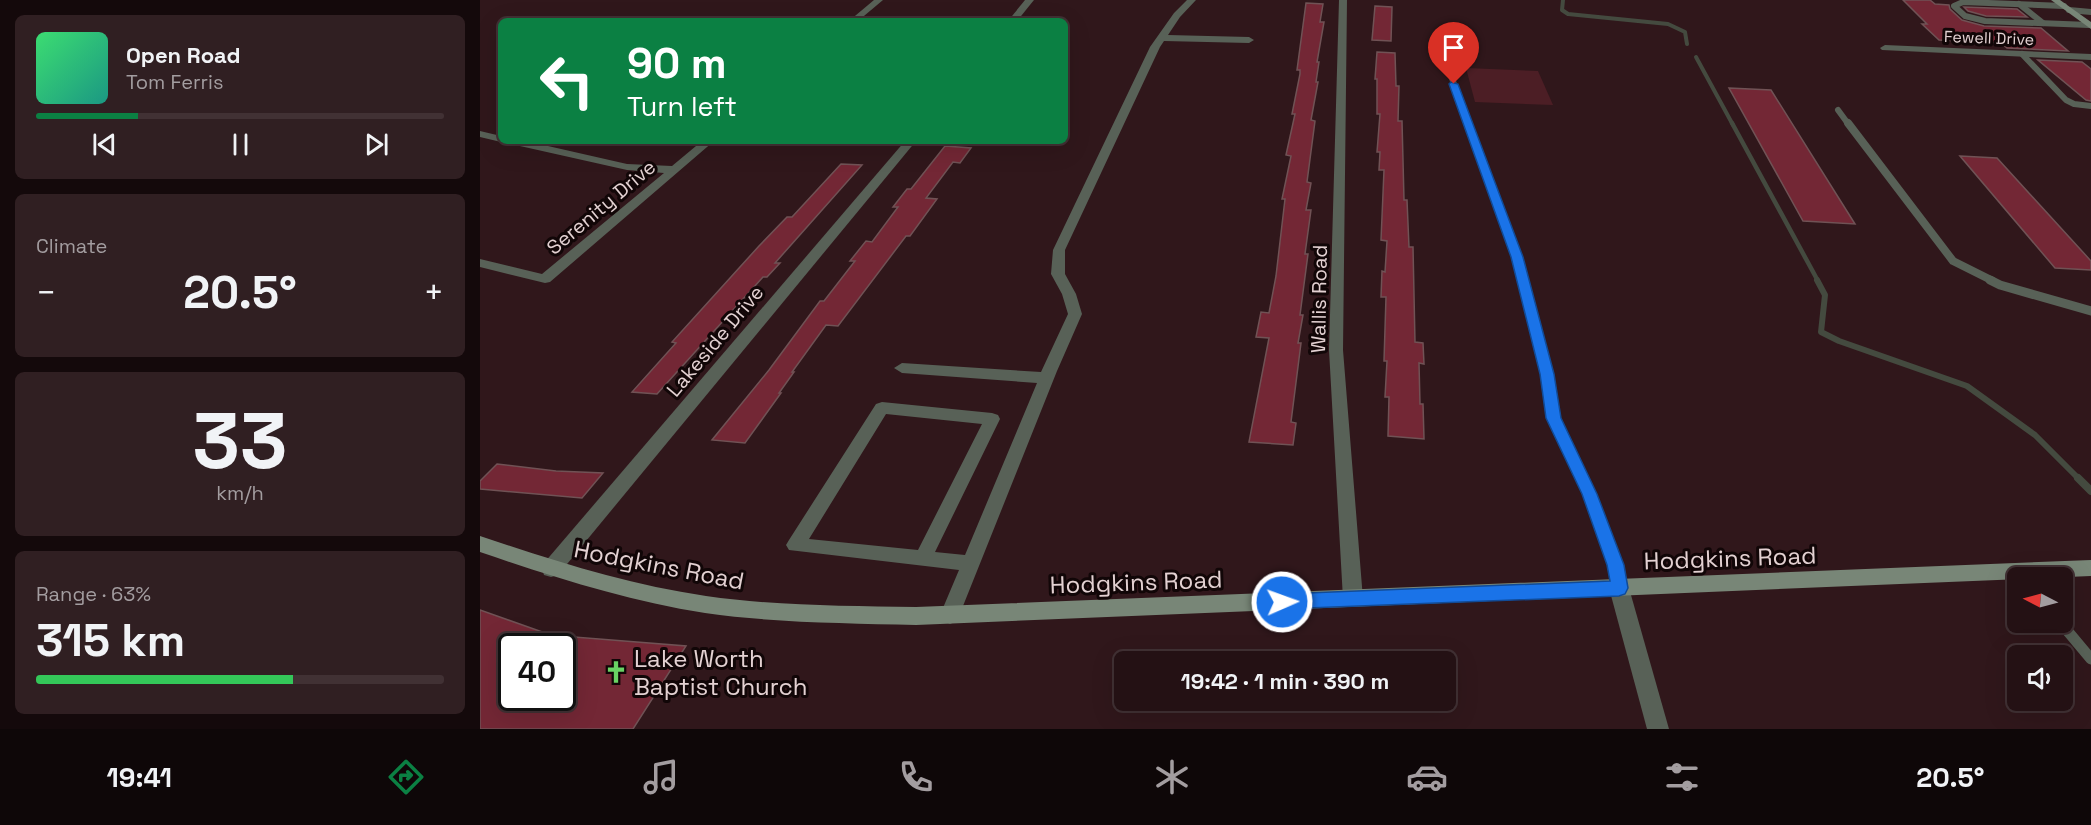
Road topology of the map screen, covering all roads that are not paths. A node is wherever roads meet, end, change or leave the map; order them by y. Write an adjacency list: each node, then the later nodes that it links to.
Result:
1 (879, 0): 10 (street)
2 (1030, 0): 11 (street)
3 (1192, 0): 14 (street)
4 (1343, 0): 40 (street, Wallis Road)
5 (2012, 0): 7 (lane)
6 (2055, 0): 8 (street)
7 (2019, 4): 8 (lane); 12 (lane); 12 (lane)
8 (2066, 8): 9 (lane); 13 (street)
9 (2091, 12)
10 (858, 18)
11 (1015, 18)
12 (2043, 23): 13 (lane)
13 (2090, 25)
14 (1161, 38): 15 (street); 31 (street)
15 (1249, 40)
16 (1439, 43): 39 (lane)
17 (1885, 48): 18 (street, Fewell Drive)
18 (2022, 54): 19 (street, Fewell Drive); 20 (lane)
19 (2091, 57)
20 (2091, 106)
21 (1838, 110): 29 (lane)
22 (480, 134): 23 (street)
23 (498, 138)
24 (524, 144): 27 (street)
25 (705, 144): 27 (street, Serenity Drive)
26 (908, 144): 35 (street, Lakeside Drive)
27 (674, 170): 28 (street, Serenity Drive)
28 (480, 263)
29 (2091, 311)
30 (902, 368): 31 (street)
31 (1046, 378): 34 (street)
32 (480, 544): 35 (street, Hodgkins Road)
33 (923, 558): 33 (street); 34 (street)
34 (971, 563): 41 (street)
35 (551, 568): 41 (street, Hodgkins Road)
36 (2091, 568): 37 (street, Hodgkins Road)
37 (2073, 570)
38 (2007, 575): 39 (street, Hodgkins Road)
39 (1619, 588): 40 (street, Hodgkins Road); 44 (street)
40 (1353, 599): 41 (street, Hodgkins Road)
41 (950, 615)
42 (2069, 633): 43 (lane)
43 (2091, 659)
44 (1658, 729)

